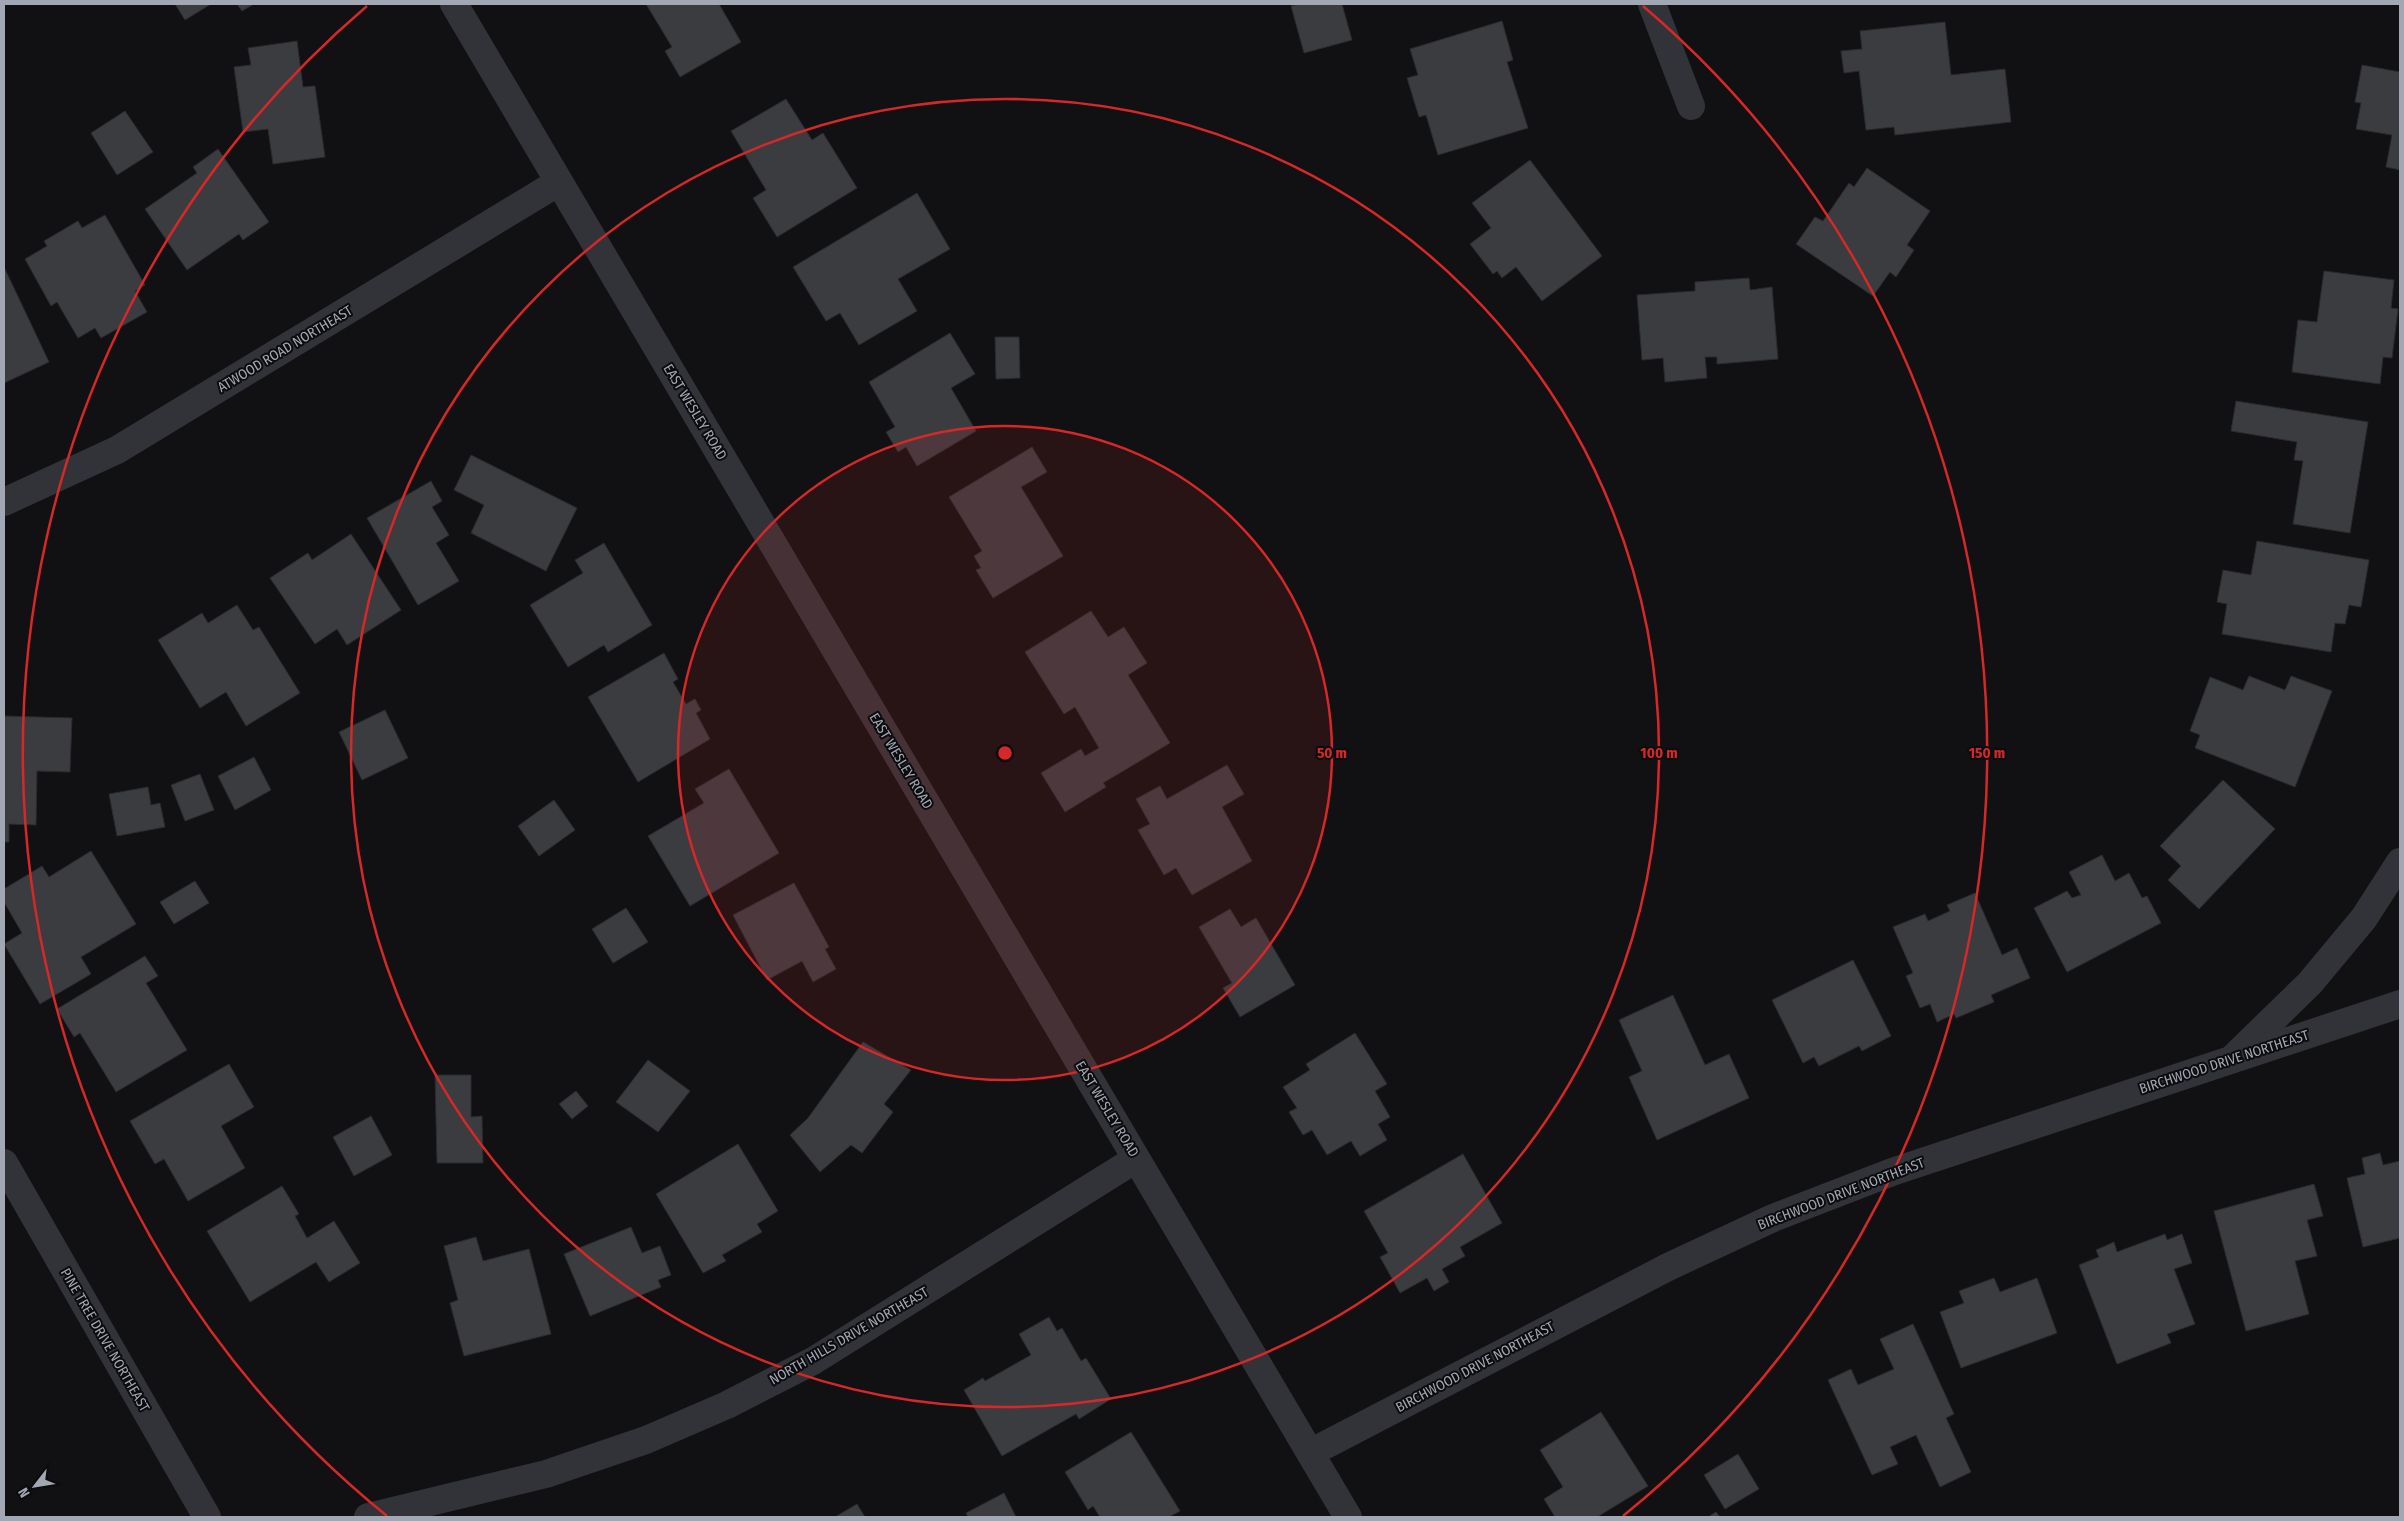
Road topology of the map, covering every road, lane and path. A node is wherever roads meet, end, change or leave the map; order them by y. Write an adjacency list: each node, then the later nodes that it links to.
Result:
1 (454, 4): 4 (street, EAST WESLEY ROAD)
2 (1652, 4): 3 (street)
3 (1691, 106)
4 (559, 182): 5 (street, ATWOOD ROAD NORTHEAST); 9 (street, EAST WESLEY ROAD)
5 (4, 502)
6 (2400, 862): 8 (street)
7 (2400, 1004): 8 (street, BIRCHWOOD DRIVE NORTHEAST)
8 (2230, 1060): 11 (street, BIRCHWOOD DRIVE NORTHEAST)
9 (1136, 1159): 11 (street, EAST WESLEY ROAD); 13 (street, NORTH HILLS DRIVE NORTHEAST)
10 (4, 1163): 12 (street, PINE TREE DRIVE NORTHEAST)
11 (1310, 1453): 14 (street, EAST WESLEY ROAD)
12 (207, 1517)
13 (368, 1517)
14 (1348, 1517)

